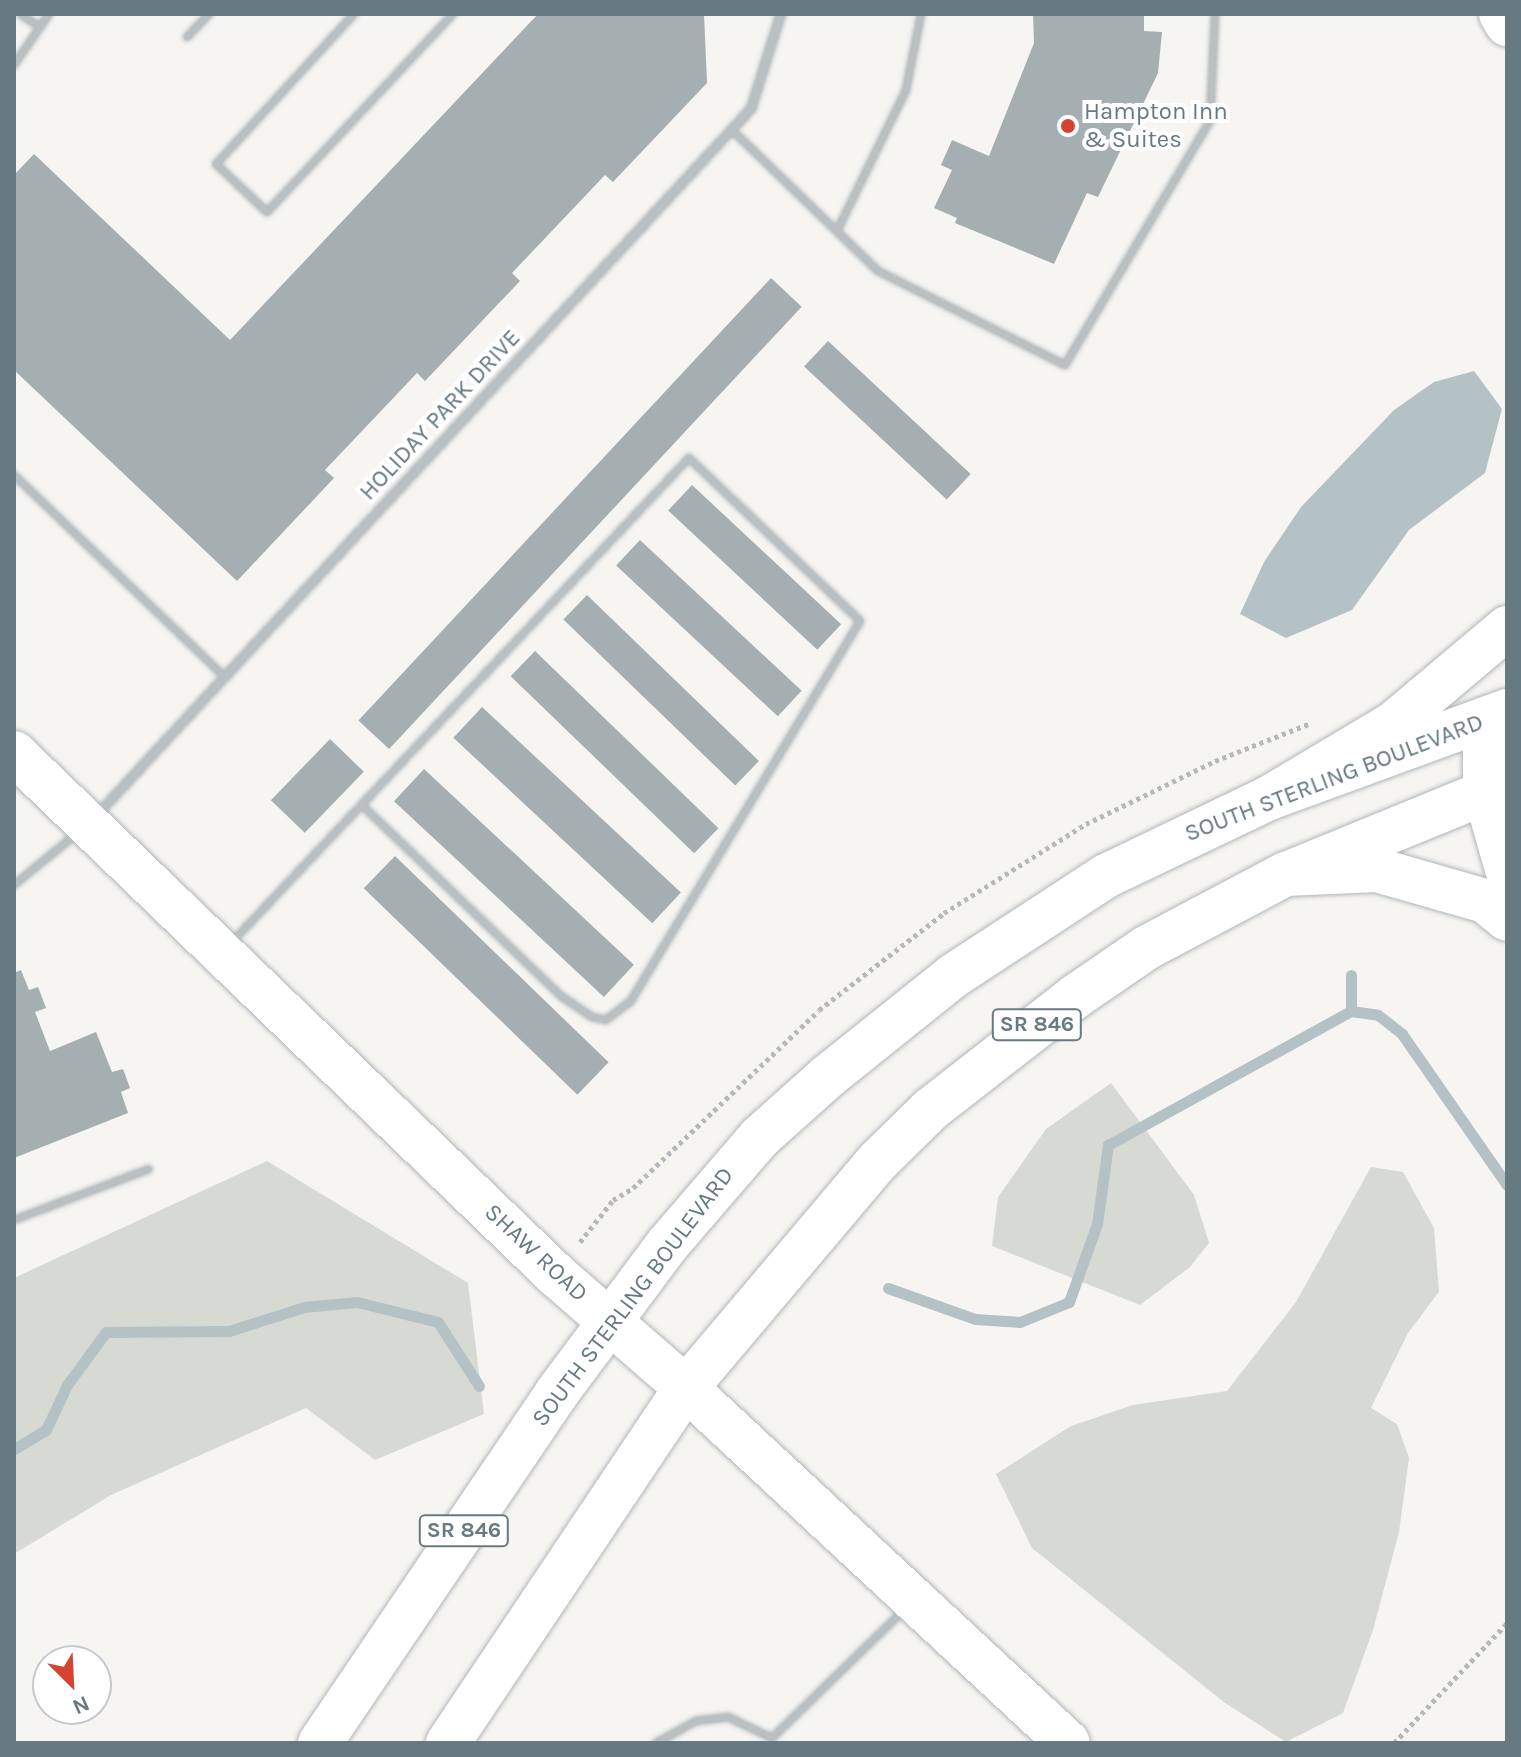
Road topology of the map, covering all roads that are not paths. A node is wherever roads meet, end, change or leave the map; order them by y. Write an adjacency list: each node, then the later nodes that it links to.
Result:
1 (20, 14): 11 (lane)
2 (49, 14): 11 (lane)
3 (209, 14): 12 (lane)
4 (354, 14): 5 (lane)
5 (453, 14)
6 (781, 14): 14 (street, HOLIDAY PARK DRIVE)
7 (921, 14): 15 (lane)
8 (1215, 14): 15 (lane)
9 (1501, 14): 10 (main road)
10 (1507, 24)
11 (40, 27): 13 (lane)
12 (187, 37)
13 (14, 65)
14 (732, 130): 15 (lane); 18 (street, HOLIDAY PARK DRIVE)
15 (837, 231)
16 (14, 475): 18 (lane)
17 (1507, 628): 22 (main road)
18 (225, 677): 24 (street, HOLIDAY PARK DRIVE)
19 (1496, 715): 21 (main road); 22 (main road, SOUTH STERLING BOULEVARD / SR 846)
20 (14, 753): 24 (main road, SHAW ROAD)
21 (1496, 788): 25 (main road); 26 (main road, SR 846)
22 (1269, 798): 32 (main road, SOUTH STERLING BOULEVARD / SR 846)
23 (362, 805): 23 (lane); 29 (lane)
24 (91, 822): 27 (lane); 29 (main road, SHAW ROAD)
25 (1507, 869)
26 (1286, 874): 28 (main road); 33 (main road, SR 846)
27 (14, 885)
28 (1507, 919)
29 (219, 955): 32 (main road, SHAW ROAD)
30 (149, 1169): 31 (lane)
31 (14, 1220)
32 (610, 1320): 33 (main road, SHAW ROAD); 36 (main road, SOUTH STERLING BOULEVARD / SR 846)
33 (686, 1388): 34 (main road, SHAW ROAD); 37 (main road, SR 846)
34 (914, 1601): 35 (lane); 39 (main road, SHAW ROAD)
35 (774, 1741): 38 (lane)
36 (320, 1743)
37 (448, 1743)
38 (656, 1743)
39 (1068, 1743)

